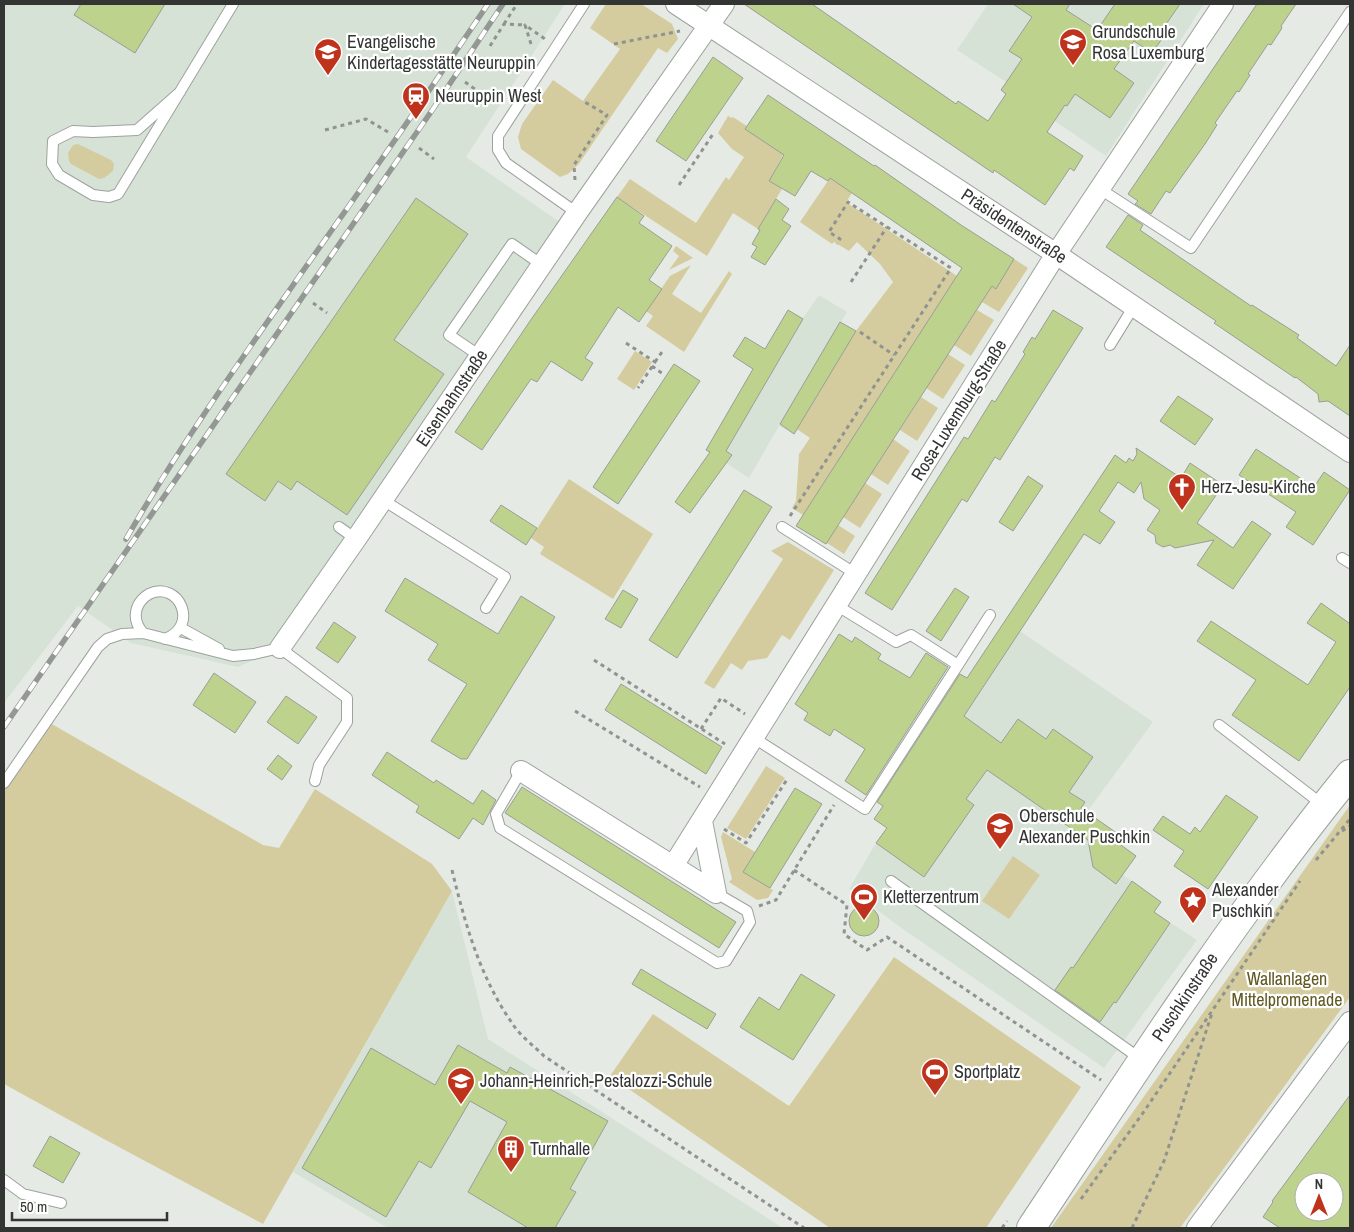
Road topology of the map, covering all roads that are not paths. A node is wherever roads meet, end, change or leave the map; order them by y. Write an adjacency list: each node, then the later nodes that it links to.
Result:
1 (233, 4): 8 (lane)
2 (584, 4): 10 (lane)
3 (676, 4): 7 (street, Präsidentenstraße)
4 (724, 4): 7 (street, Eisenbahnstraße)
5 (1223, 4): 9 (street, Rosa-Luxemburg-Straße)
6 (1350, 12): 9 (lane)
7 (710, 25): 10 (street, Eisenbahnstraße); 11 (street, Präsidentenstraße)
8 (180, 92): 8 (lane)
9 (1100, 189): 11 (street, Rosa-Luxemburg-Straße)
10 (577, 213): 12 (street, Eisenbahnstraße)
11 (1056, 254): 13 (street, Präsidentenstraße); 21 (street, Rosa-Luxemburg-Straße)
12 (542, 265): 15 (street, Eisenbahnstraße); 15 (lane)
13 (1134, 306): 14 (lane); 16 (street, Präsidentenstraße)
14 (1110, 345)
15 (480, 356): 17 (street, Eisenbahnstraße)
16 (1350, 452)
17 (383, 500): 20 (street, Eisenbahnstraße); 23 (lane)
18 (339, 527): 20 (lane)
19 (782, 527): 21 (lane)
20 (356, 539): 28 (street, Eisenbahnstraße)
21 (856, 574): 22 (street, Rosa-Luxemburg-Straße)
22 (836, 605): 30 (lane); 32 (street, Rosa-Luxemburg-Straße)
23 (486, 608)
24 (990, 615): 30 (lane)
25 (181, 628): 26 (lane); 27 (lane); 29 (lane)
26 (143, 633): 27 (lane); 36 (lane)
27 (165, 639): 29 (lane)
28 (280, 648): 29 (lane); 35 (lane)
29 (233, 656)
30 (958, 665): 32 (lane)
31 (1219, 725): 37 (lane)
32 (758, 731): 38 (street, Rosa-Luxemburg-Straße)
33 (521, 771): 39 (street); 41 (lane)
34 (1350, 774): 37 (main road, Puschkinstraße)
35 (315, 782)
36 (4, 783)
37 (1324, 806): 43 (main road, Puschkinstraße)
38 (703, 818): 39 (street, Rosa-Luxemburg-Straße); 41 (street)
39 (673, 866): 41 (street)
40 (892, 881): 43 (lane)
41 (716, 893)
42 (1350, 1022): 47 (street)
43 (1142, 1061): 46 (main road, Puschkinstraße)
44 (4, 1180): 45 (lane)
45 (61, 1203)
46 (1031, 1228)
47 (1197, 1228)

